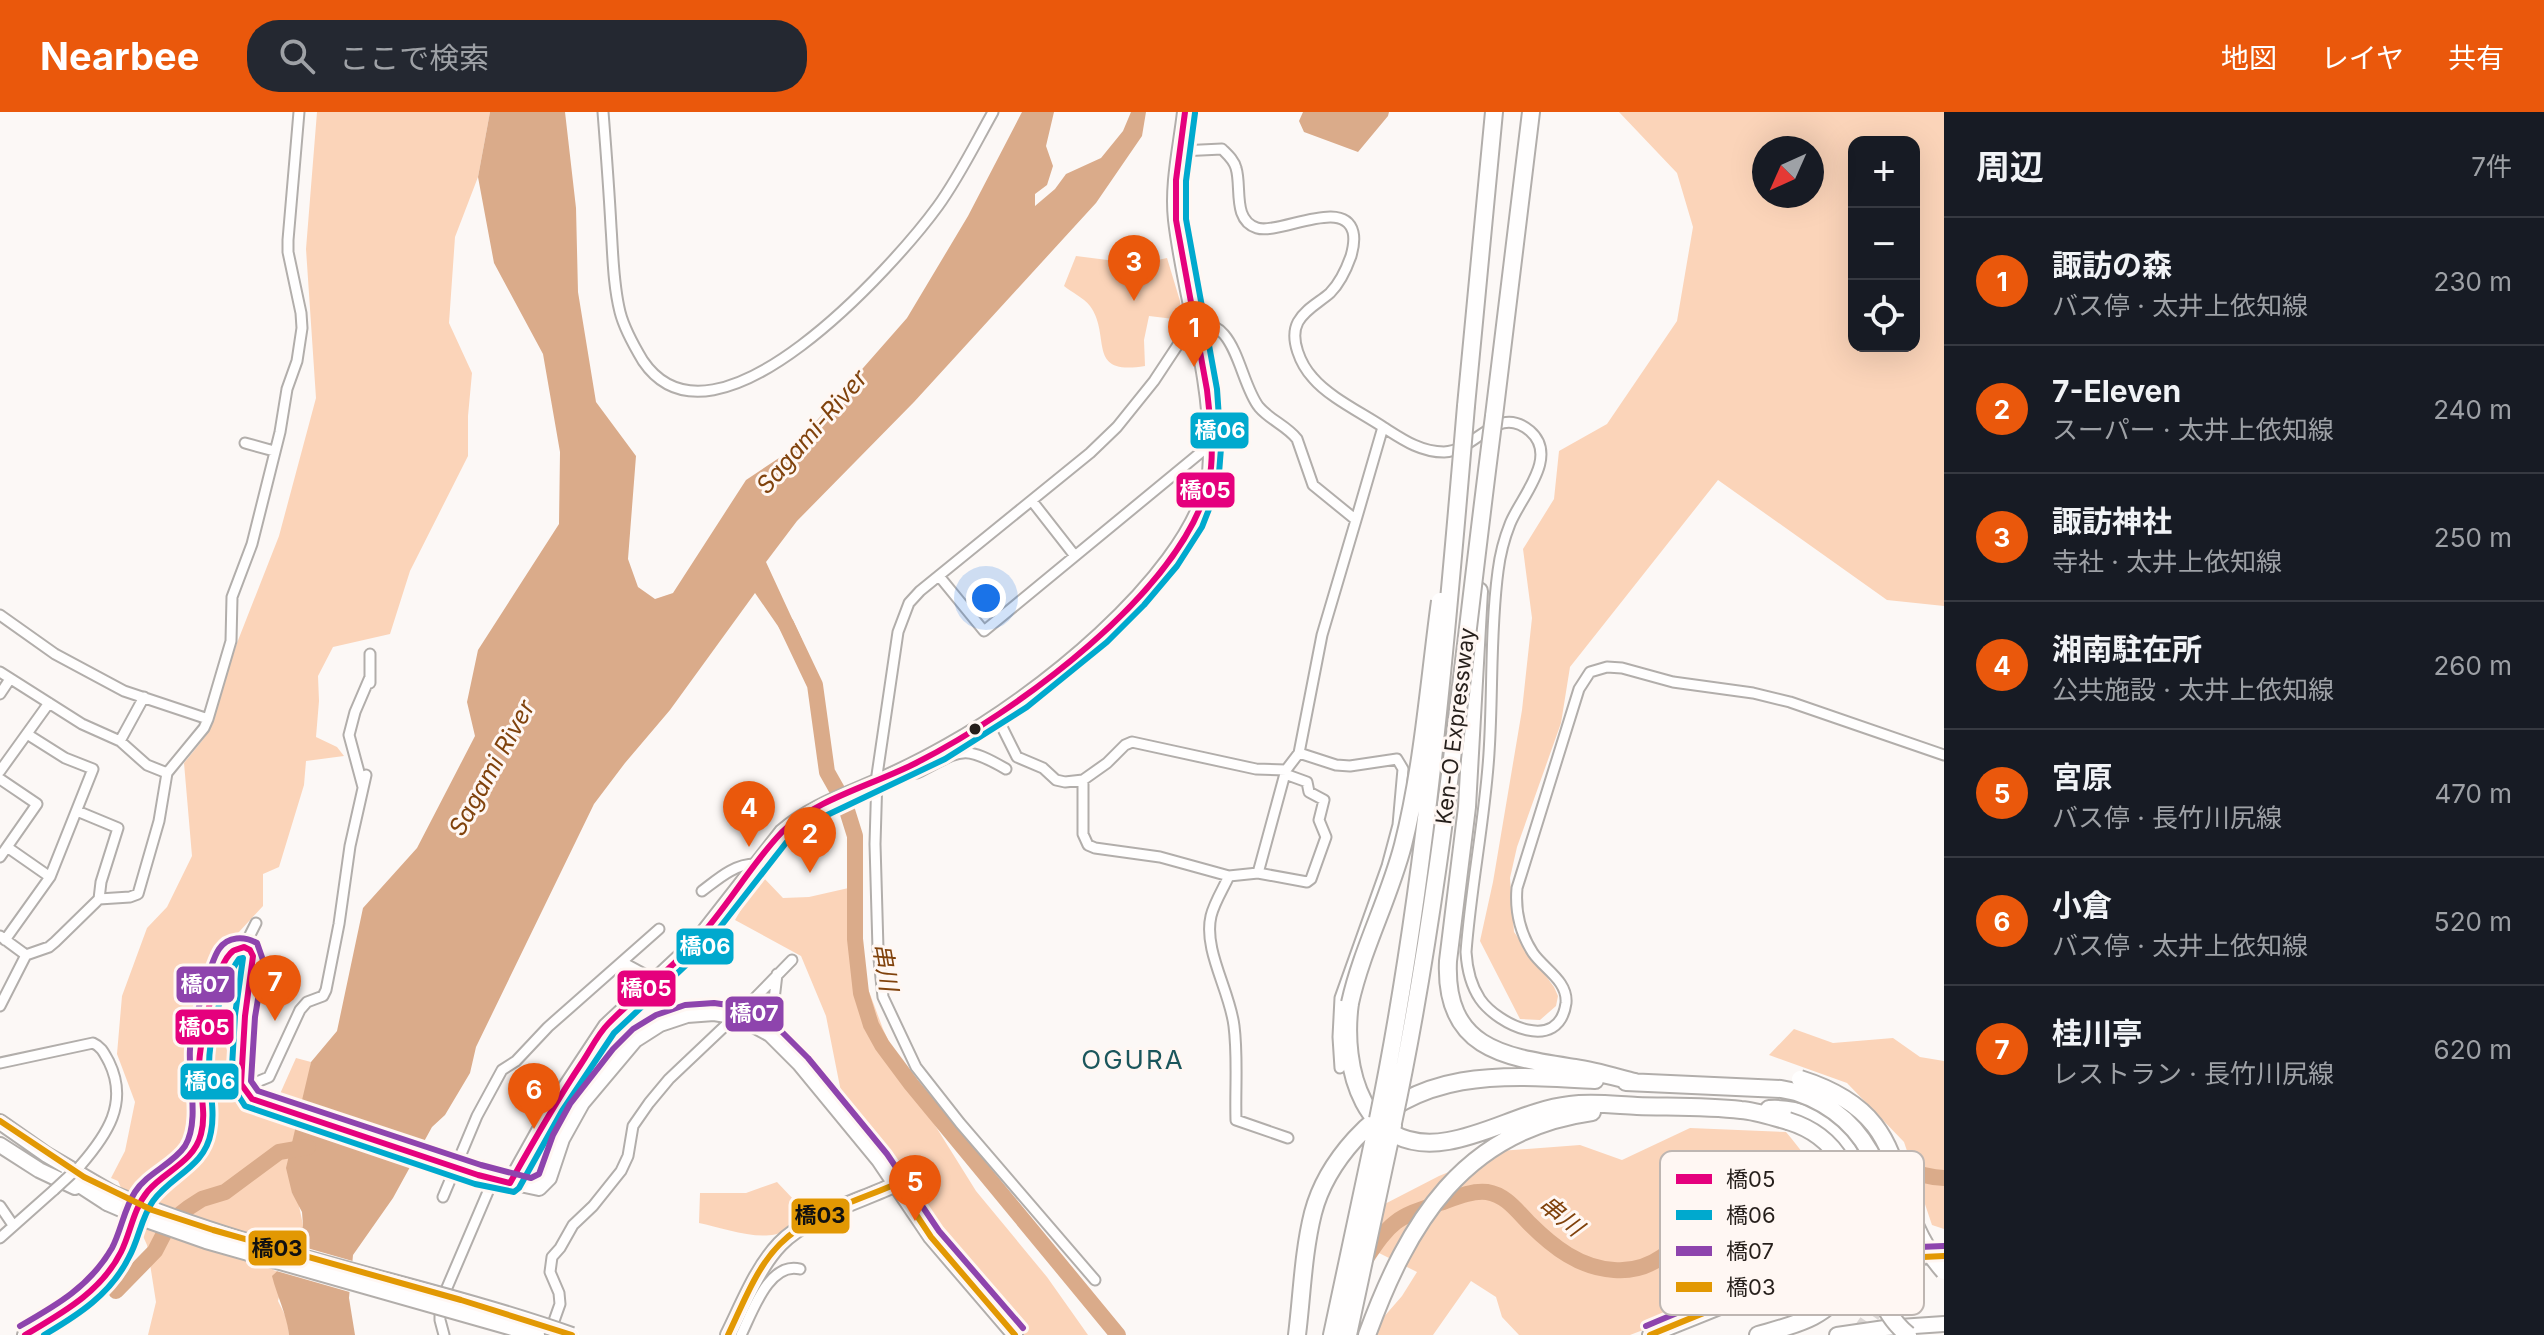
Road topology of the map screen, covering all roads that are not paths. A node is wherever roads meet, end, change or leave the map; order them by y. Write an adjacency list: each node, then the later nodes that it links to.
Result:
1 (299, 112): 13 (street)
2 (603, 112): 3 (street)
3 (993, 112)
4 (1185, 112): 7 (main road)
5 (1494, 112): 9 (highway, Ken-O Expressway)
6 (1531, 112): 14 (highway, Ken-O Expressway, bridge)
7 (1180, 151): 8 (main road); 10 (street)
8 (1197, 324): 12 (main road); 15 (street); 16 (street)
9 (1466, 406): 70 (highway, bridge); 72 (highway, Ken-O Expressway, bridge)
10 (1383, 427): 16 (street); 33 (street)
11 (245, 443): 13 (street)
12 (1211, 444): 17 (street); 28 (main road)
13 (274, 451): 29 (street)
14 (1486, 477): 67 (highway, bridge); 72 (highway, Ken-O Expressway, bridge)
15 (1032, 501): 17 (street); 18 (street)
16 (1356, 520): 32 (street)
17 (1075, 556): 18 (street)
18 (939, 576): 42 (street)
19 (0, 615): 26 (street)
20 (370, 654): 22 (street)
21 (0, 672): 23 (street)
22 (370, 677): 24 (street); 43 (street)
23 (10, 679): 25 (street); 27 (street)
24 (371, 689)
25 (0, 694)
26 (144, 697): 29 (street); 31 (street)
27 (49, 703): 30 (street); 31 (street)
28 (997, 717): 34 (main road); 41 (street)
29 (208, 719): 38 (street)
30 (27, 734): 36 (street); 44 (street)
31 (120, 741): 38 (street)
32 (1299, 753): 37 (street); 66 (street)
33 (1944, 755)
34 (904, 768): 35 (street); 42 (main road)
35 (1006, 769)
36 (0, 771)
37 (1286, 772): 41 (street); 48 (street); 48 (street)
38 (167, 773): 52 (street)
39 (366, 775): 43 (street)
40 (0, 779): 45 (street)
41 (1083, 780): 49 (street)
42 (875, 782): 47 (main road); 94 (street)
43 (364, 790): 68 (street)
44 (77, 811): 50 (street); 52 (street)
45 (7, 847): 46 (street); 50 (street)
46 (0, 857)
47 (755, 864): 51 (street); 61 (main road)
48 (1258, 873): 49 (street)
49 (1229, 876): 75 (street)
50 (50, 877): 55 (street)
51 (702, 891)
52 (99, 899): 57 (street)
53 (256, 923): 56 (street)
54 (659, 929): 59 (street)
55 (2, 938): 57 (street)
56 (244, 947): 68 (main road); 100 (main road)
57 (26, 955): 62 (street)
58 (792, 960): 60 (street)
59 (622, 962): 61 (street); 84 (street)
60 (777, 974): 63 (street); 64 (street)
61 (652, 982): 82 (main road)
62 (0, 1006)
63 (735, 1016): 64 (main road); 82 (main road); 103 (street)
64 (770, 1034): 83 (main road)
65 (0, 1063): 87 (street, bridge)
66 (1340, 1068)
67 (1635, 1082): 69 (highway); 108 (highway, bridge)
68 (241, 1084): 81 (main road, bridge)
69 (1798, 1086): 79 (highway, bridge); 80 (highway, bridge)
70 (1641, 1106): 71 (highway); 111 (highway)
71 (1790, 1116): 77 (highway, bridge); 78 (highway, bridge)
72 (1386, 1121): 109 (highway, Ken-O Expressway); 110 (highway, Ken-O Expressway)
73 (0, 1122): 85 (main road)
74 (0, 1133): 85 (main road)
75 (1288, 1138)
76 (0, 1145): 85 (main road)
77 (1835, 1151)
78 (1849, 1151)
79 (1870, 1151)
80 (1889, 1151)
81 (493, 1180): 82 (main road); 101 (street)
82 (510, 1183)
83 (896, 1184): 95 (main road); 107 (main road)
84 (443, 1197)
85 (110, 1198): 102 (main road, bridge); 104 (main road, bridge)
86 (0, 1206): 87 (street)
87 (13, 1225): 88 (street)
88 (0, 1238)
89 (1924, 1243): 93 (highway, bridge)
90 (1924, 1256): 91 (main road)
91 (1944, 1256)
92 (800, 1269): 95 (street)
93 (1944, 1271)
94 (1095, 1280)
95 (748, 1309): 105 (main road); 106 (street)
96 (1700, 1315): 112 (main road)
97 (1817, 1315): 113 (highway, bridge)
98 (1890, 1315): 115 (highway, bridge)
99 (1944, 1324): 114 (main road)
100 (25, 1335)
101 (444, 1335)
102 (537, 1335)
103 (549, 1335)
104 (572, 1335)
105 (728, 1335)
106 (741, 1335)
107 (1015, 1335)
108 (1297, 1335)
109 (1332, 1335)
110 (1348, 1335)
111 (1367, 1335)
112 (1650, 1335)
113 (1758, 1335)
114 (1837, 1335)
115 (1908, 1335)

